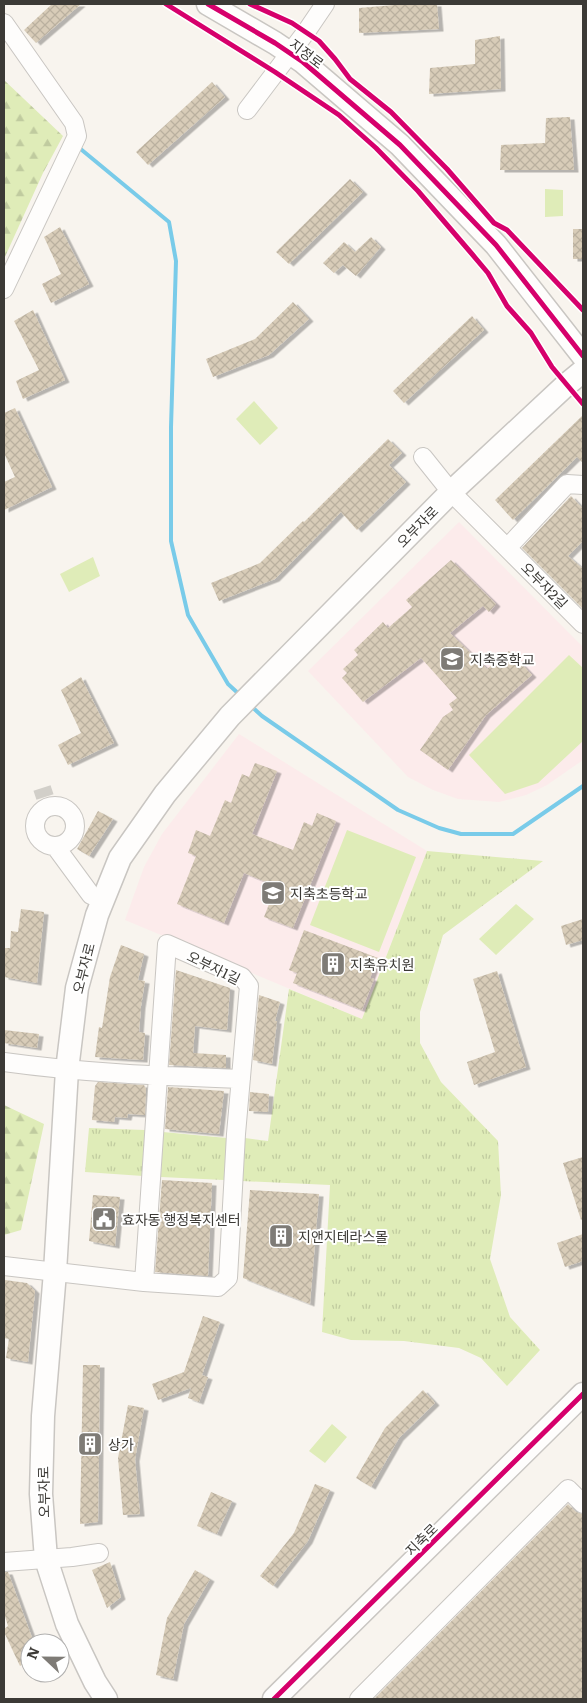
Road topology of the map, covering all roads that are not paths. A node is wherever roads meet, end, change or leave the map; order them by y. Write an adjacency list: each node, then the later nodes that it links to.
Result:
1 (208, 4): 4 (main road, 지정로)
2 (325, 4): 4 (street)
3 (4, 23): 6 (street)
4 (290, 54): 5 (street); 7 (main road, 지정로)
5 (247, 110)
6 (4, 290)
7 (583, 356)
8 (583, 371): 11 (main road, 오부자로)
9 (423, 457): 11 (street, 오부자2길)
10 (583, 485): 12 (street)
11 (451, 492): 12 (street, 오부자2길); 15 (main road, 오부자로)
12 (508, 547): 13 (street, 오부자2길)
13 (583, 624)
14 (55, 846): 14 (street); 15 (street)
15 (103, 900): 17 (main road, 오부자로)
16 (4, 1062): 17 (street)
17 (67, 1070): 18 (street); 21 (main road, 오부자로)
18 (158, 1076): 19 (street); 19 (street, 오부자1길); 22 (street, 오부자1길)
19 (241, 1078): 22 (street, 오부자1길)
20 (4, 1266): 21 (street)
21 (55, 1272): 22 (street, 오부자1길); 26 (main road, 오부자로)
22 (144, 1282)
23 (583, 1394): 29 (main road, 지축로)
24 (583, 1504): 30 (street)
25 (98, 1553): 26 (street)
26 (46, 1559): 27 (street); 28 (main road, 오부자로)
27 (4, 1562)
28 (106, 1699)
29 (274, 1699)
30 (359, 1699)

